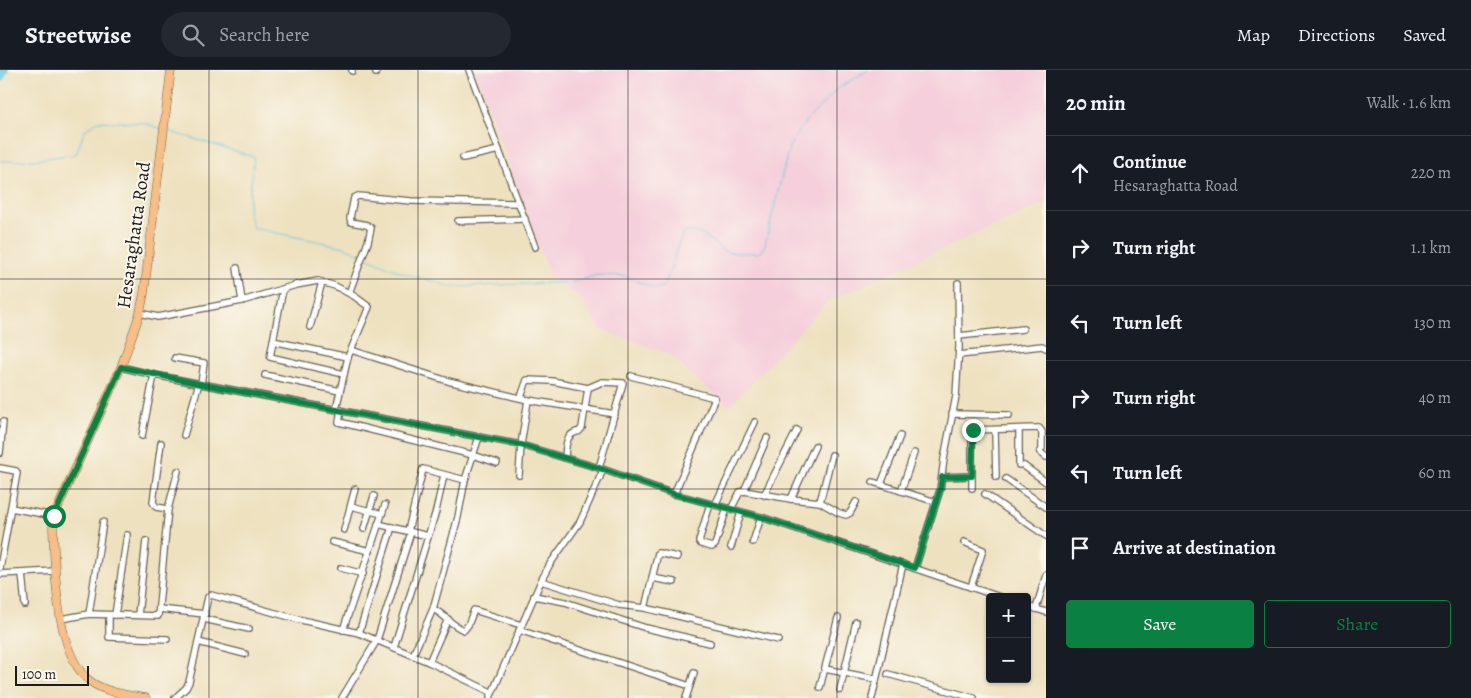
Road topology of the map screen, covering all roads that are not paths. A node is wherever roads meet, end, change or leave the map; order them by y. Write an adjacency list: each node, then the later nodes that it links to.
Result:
1 (171, 70): 15 (main road, Hesaraghatta Road)
2 (469, 70): 3 (street)
3 (499, 150): 4 (street); 5 (street)
4 (463, 158)
5 (519, 203): 6 (street); 13 (street)
6 (525, 219): 7 (street); 8 (street)
7 (458, 221)
8 (535, 247)
9 (237, 268): 14 (street)
10 (322, 282): 12 (street); 13 (street); 16 (street)
11 (958, 283): 18 (street)
12 (283, 289): 14 (street); 19 (street)
13 (349, 293): 21 (street)
14 (242, 301): 15 (street)
15 (140, 313): 25 (main road, Hesaraghatta Road)
16 (310, 327)
17 (1022, 329): 18 (street)
18 (959, 336): 22 (street)
19 (273, 341): 23 (street); 27 (street)
20 (1046, 348): 22 (street)
21 (351, 350): 23 (street); 33 (street)
22 (959, 355): 38 (street)
23 (348, 357): 27 (street)
24 (175, 358): 30 (street)
25 (121, 367): 26 (street); 95 (main road, Hesaraghatta Road)
26 (154, 374): 30 (street); 46 (street)
27 (344, 374): 32 (street)
28 (266, 375): 32 (street)
29 (631, 376): 77 (street)
30 (200, 384): 36 (street); 45 (street)
31 (588, 388): 33 (street); 35 (street); 37 (street)
32 (340, 391): 36 (street)
33 (521, 398): 34 (street)
34 (528, 400): 35 (street); 51 (street)
35 (584, 408): 37 (street); 58 (street)
36 (338, 409): 48 (street); 55 (street)
37 (615, 414): 61 (street)
38 (952, 414): 39 (street); 66 (street)
39 (1009, 415)
40 (3, 422): 53 (street)
41 (755, 422): 85 (street)
42 (1019, 429): 44 (street); 57 (street); 71 (street)
43 (797, 430): 79 (street)
44 (995, 430): 65 (street); 67 (street)
45 (184, 435)
46 (142, 436)
47 (900, 436): 72 (street)
48 (479, 437): 51 (street); 55 (street)
49 (767, 438): 76 (street)
50 (161, 443): 91 (street)
51 (521, 445): 58 (street); 64 (street)
52 (815, 446): 81 (street)
53 (0, 453)
54 (914, 453): 75 (street)
55 (473, 455): 59 (street); 69 (street)
56 (832, 455): 82 (street)
57 (1046, 457)
58 (565, 458): 61 (street)
59 (497, 462)
60 (0, 468): 89 (street)
61 (601, 469): 77 (street); 123 (street)
62 (178, 471): 91 (street)
63 (444, 475): 69 (street); 102 (street); 104 (street)
64 (519, 475)
65 (972, 476): 66 (street); 73 (street)
66 (942, 477): 84 (street)
67 (996, 477)
68 (1006, 479): 88 (street)
69 (465, 480): 132 (street)
70 (873, 482): 72 (street)
71 (1046, 482)
72 (881, 484): 75 (street)
73 (972, 488)
74 (355, 490): 87 (street)
75 (902, 490): 84 (street)
76 (744, 491): 79 (street); 90 (street)
77 (674, 494): 85 (street)
78 (985, 494): 105 (street)
79 (764, 495): 81 (street)
80 (374, 496): 92 (street)
81 (792, 499): 82 (street)
82 (820, 502): 83 (street)
83 (856, 502)
84 (936, 502): 116 (street)
85 (712, 504): 90 (street); 90 (street)
86 (386, 505): 94 (street)
87 (351, 506): 92 (street); 101 (street)
88 (1046, 507)
89 (11, 508): 95 (street); 114 (street)
90 (729, 508): 93 (street)
91 (168, 509): 130 (street)
92 (369, 511): 94 (street); 100 (street)
93 (742, 512): 96 (street); 110 (street)
94 (382, 514): 98 (street)
95 (54, 516): 117 (main road, Hesaraghatta Road)
96 (761, 517): 108 (street); 113 (street)
97 (103, 522): 135 (street)
98 (378, 524): 99 (street); 111 (street)
99 (392, 527): 102 (street); 146 (street)
100 (364, 529)
101 (344, 530)
102 (409, 532): 104 (street); 148 (street)
103 (127, 535): 136 (street)
104 (428, 536): 152 (street)
105 (1046, 536)
106 (146, 541): 137 (street)
107 (332, 542): 111 (street)
108 (753, 542)
109 (964, 542): 125 (street)
110 (731, 547)
111 (370, 552): 120 (street)
112 (677, 557): 122 (street)
113 (903, 564): 116 (street); 160 (street)
114 (0, 568)
115 (341, 568): 120 (street)
116 (915, 568): 125 (street)
117 (55, 571): 118 (street); 140 (main road, Hesaraghatta Road)
118 (22, 573): 119 (street); 128 (street)
119 (0, 574)
120 (363, 574): 145 (street)
121 (1046, 575): 133 (street)
122 (652, 578): 124 (street); 131 (street)
123 (541, 580): 127 (street); 131 (street)
124 (674, 582)
125 (970, 587): 126 (street)
126 (988, 593)
127 (534, 596): 143 (street); 151 (street)
128 (25, 605)
129 (1031, 607): 133 (street)
130 (159, 608): 137 (street); 138 (street)
131 (645, 608): 149 (street)
132 (433, 609): 141 (street); 154 (street)
133 (1036, 609): 134 (street)
134 (1046, 612)
135 (89, 614): 136 (street); 140 (street)
136 (112, 615): 137 (street); 147 (street)
137 (138, 615)
138 (204, 616): 144 (street); 145 (street); 150 (street)
139 (838, 618): 156 (street)
140 (61, 619): 165 (main road, Hesaraghatta Road)
141 (448, 619): 143 (street); 155 (street)
142 (856, 622): 157 (street)
143 (520, 627): 161 (street); 164 (street)
144 (249, 629)
145 (343, 630): 146 (street)
146 (359, 633): 148 (street)
147 (167, 639)
148 (377, 640): 152 (street); 167 (street)
149 (778, 640)
150 (198, 642): 153 (street); 166 (street)
151 (710, 643)
152 (394, 647): 154 (street)
153 (245, 654)
154 (413, 655): 155 (street)
155 (429, 662): 164 (street)
156 (825, 668): 157 (street); 162 (street)
157 (844, 672): 160 (street); 163 (street)
158 (694, 674): 161 (street)
159 (888, 674): 170 (street)
160 (876, 679): 169 (street)
161 (690, 686): 168 (street)
162 (820, 687)
163 (840, 690)
164 (490, 695)
165 (146, 698)
166 (174, 698)
167 (342, 698)
168 (686, 698)
169 (872, 698)
170 (974, 698)

